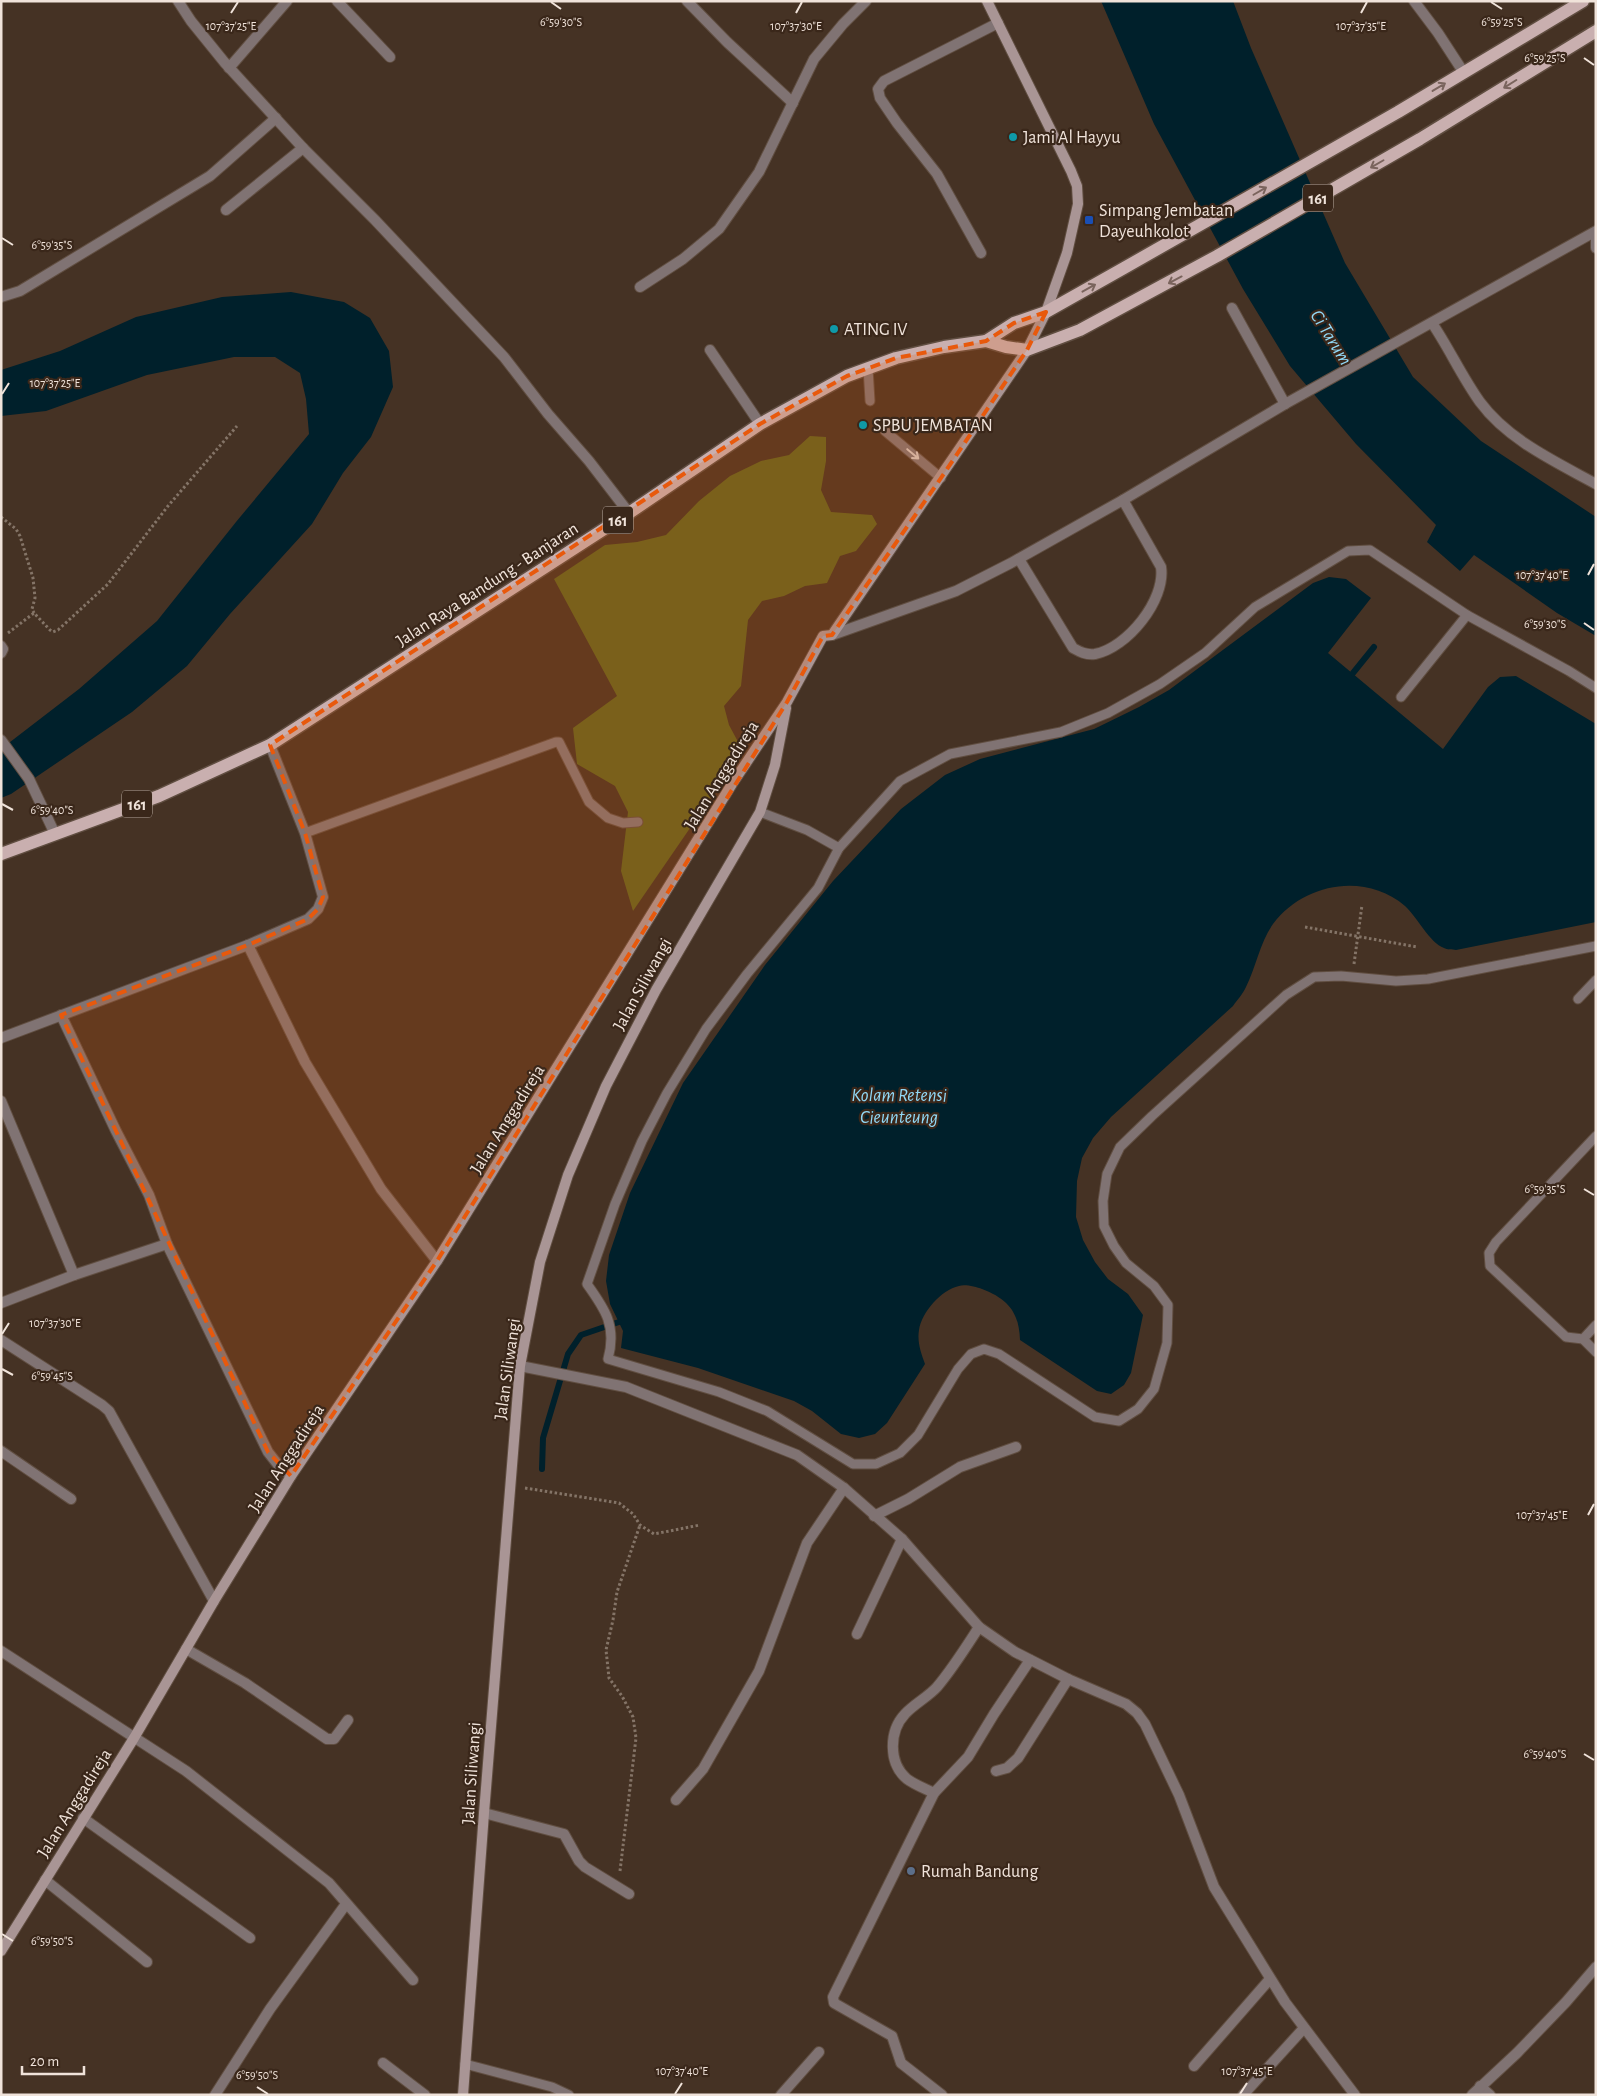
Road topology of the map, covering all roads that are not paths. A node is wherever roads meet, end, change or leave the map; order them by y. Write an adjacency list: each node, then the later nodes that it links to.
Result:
1 (178, 1): 12 (street)
2 (287, 1): 12 (street)
3 (337, 1): 11 (street)
4 (686, 1): 14 (street)
5 (866, 1): 14 (street)
6 (987, 1): 9 (main road, Jalan Anggadireja)
7 (1414, 1): 13 (street)
8 (1583, 1): 13 (main road, 161)
9 (998, 23): 20 (street); 24 (main road, Jalan Anggadireja)
10 (1596, 31): 28 (main road, 161, one-way to 28)
11 (390, 57)
12 (229, 68): 15 (street)
13 (1464, 73): 24 (main road, Jalan Raya Bandung - Banjaran / 161, one-way to 13)
14 (793, 102): 21 (street)
15 (276, 118): 16 (street); 22 (street)
16 (303, 148): 17 (street); 37 (street)
17 (226, 210)
18 (1596, 233): 19 (street); 25 (street)
19 (1596, 248)
20 (981, 253)
21 (640, 287)
22 (1, 297)
23 (1232, 308): 31 (street)
24 (1046, 312): 26 (main road, Jalan Raya Bandung - Banjaran / 161); 28 (main road, Jalan Anggadireja)
25 (1432, 323): 31 (street); 35 (street)
26 (986, 341): 28 (main road, Jalan Raya Bandung - Banjaran / 161); 29 (main road, Jalan Raya Bandung - Banjaran / 161)
27 (710, 350): 32 (street)
28 (1027, 350): 34 (main road, Jalan Anggadireja)
29 (868, 368): 30 (lane); 32 (main road, Jalan Raya Bandung - Banjaran / 161)
30 (870, 401)
31 (1285, 404): 36 (street)
32 (760, 424): 37 (main road, Jalan Raya Bandung - Banjaran / 161)
33 (885, 431): 34 (lane, one-way to 34)
34 (941, 478): 40 (main road, Jalan Anggadireja)
35 (1596, 484)
36 (1123, 500): 38 (street); 38 (street)
37 (629, 514): 47 (main road, Jalan Raya Bandung - Banjaran / 161)
38 (1019, 559): 40 (street)
39 (1467, 615): 43 (lane); 44 (lane); 52 (lane)
40 (832, 635): 45 (main road, Jalan Anggadireja)
41 (1, 646): 42 (street)
42 (1, 653)
43 (1596, 688)
44 (1401, 697)
45 (787, 702): 48 (main road, Jalan Siliwangi); 63 (main road, Jalan Anggadireja)
46 (4, 744): 51 (street)
47 (270, 745): 50 (street); 51 (main road, Jalan Raya Bandung - Banjaran / 161)
48 (760, 812): 52 (lane); 70 (main road, Jalan Siliwangi)
49 (638, 822): 50 (lane)
50 (305, 833): 54 (street)
51 (56, 834): 53 (main road, Jalan Raya Bandung - Banjaran / 161)
52 (839, 848): 55 (lane)
53 (1, 854)
54 (248, 945): 58 (street); 63 (street)
55 (1596, 946)
56 (1596, 980): 57 (lane)
57 (1578, 999)
58 (61, 1016): 59 (street); 62 (street)
59 (1, 1038)
60 (1, 1101): 64 (street)
61 (1596, 1136): 67 (lane)
62 (167, 1244): 64 (street); 73 (street)
63 (437, 1261): 73 (main road, Jalan Anggadireja)
64 (74, 1275): 65 (street)
65 (1, 1303)
66 (1596, 1325): 67 (lane)
67 (1583, 1339): 69 (lane)
68 (1, 1340): 78 (street)
69 (1596, 1352)
70 (520, 1366): 74 (street); 90 (main road, Jalan Siliwangi)
71 (1016, 1446): 76 (street)
72 (1, 1451): 75 (street)
73 (291, 1476): 78 (main road, Jalan Anggadireja)
74 (844, 1488): 76 (street); 89 (street)
75 (71, 1499)
76 (874, 1516): 77 (street)
77 (902, 1539): 79 (street); 80 (street)
78 (214, 1600): 81 (main road, Jalan Anggadireja)
79 (979, 1627): 83 (street); 88 (street)
80 (857, 1634)
81 (186, 1649): 85 (street); 86 (main road, Jalan Anggadireja)
82 (1, 1651): 86 (street)
83 (1030, 1660): 84 (street); 88 (street)
84 (1068, 1679): 87 (street); 100 (street)
85 (348, 1720)
86 (134, 1738): 91 (main road, Jalan Anggadireja); 94 (street)
87 (996, 1771)
88 (934, 1793): 113 (street)
89 (676, 1800)
90 (484, 1813): 93 (street); 104 (main road, Jalan Siliwangi)
91 (83, 1818): 92 (main road, Jalan Anggadireja); 95 (street)
92 (45, 1880): 96 (main road, Jalan Anggadireja); 97 (street)
93 (629, 1894)
94 (346, 1904): 99 (street); 108 (street)
95 (250, 1938)
96 (1, 1950)
97 (147, 1962)
98 (1596, 1967): 106 (street)
99 (413, 1980)
100 (1270, 1980): 101 (street); 105 (street)
101 (1304, 2028): 107 (street); 114 (street)
102 (819, 2052): 112 (street)
103 (384, 2063): 109 (street)
104 (465, 2064): 110 (main road, Jalan Siliwangi); 111 (lane)
105 (1194, 2066)
106 (1480, 2086): 115 (street); 116 (street)
107 (1353, 2094)
108 (215, 2095)
109 (425, 2095)
110 (463, 2095)
111 (570, 2095)
112 (781, 2095)
113 (942, 2095)
114 (1243, 2095)
115 (1472, 2095)
116 (1490, 2095)

